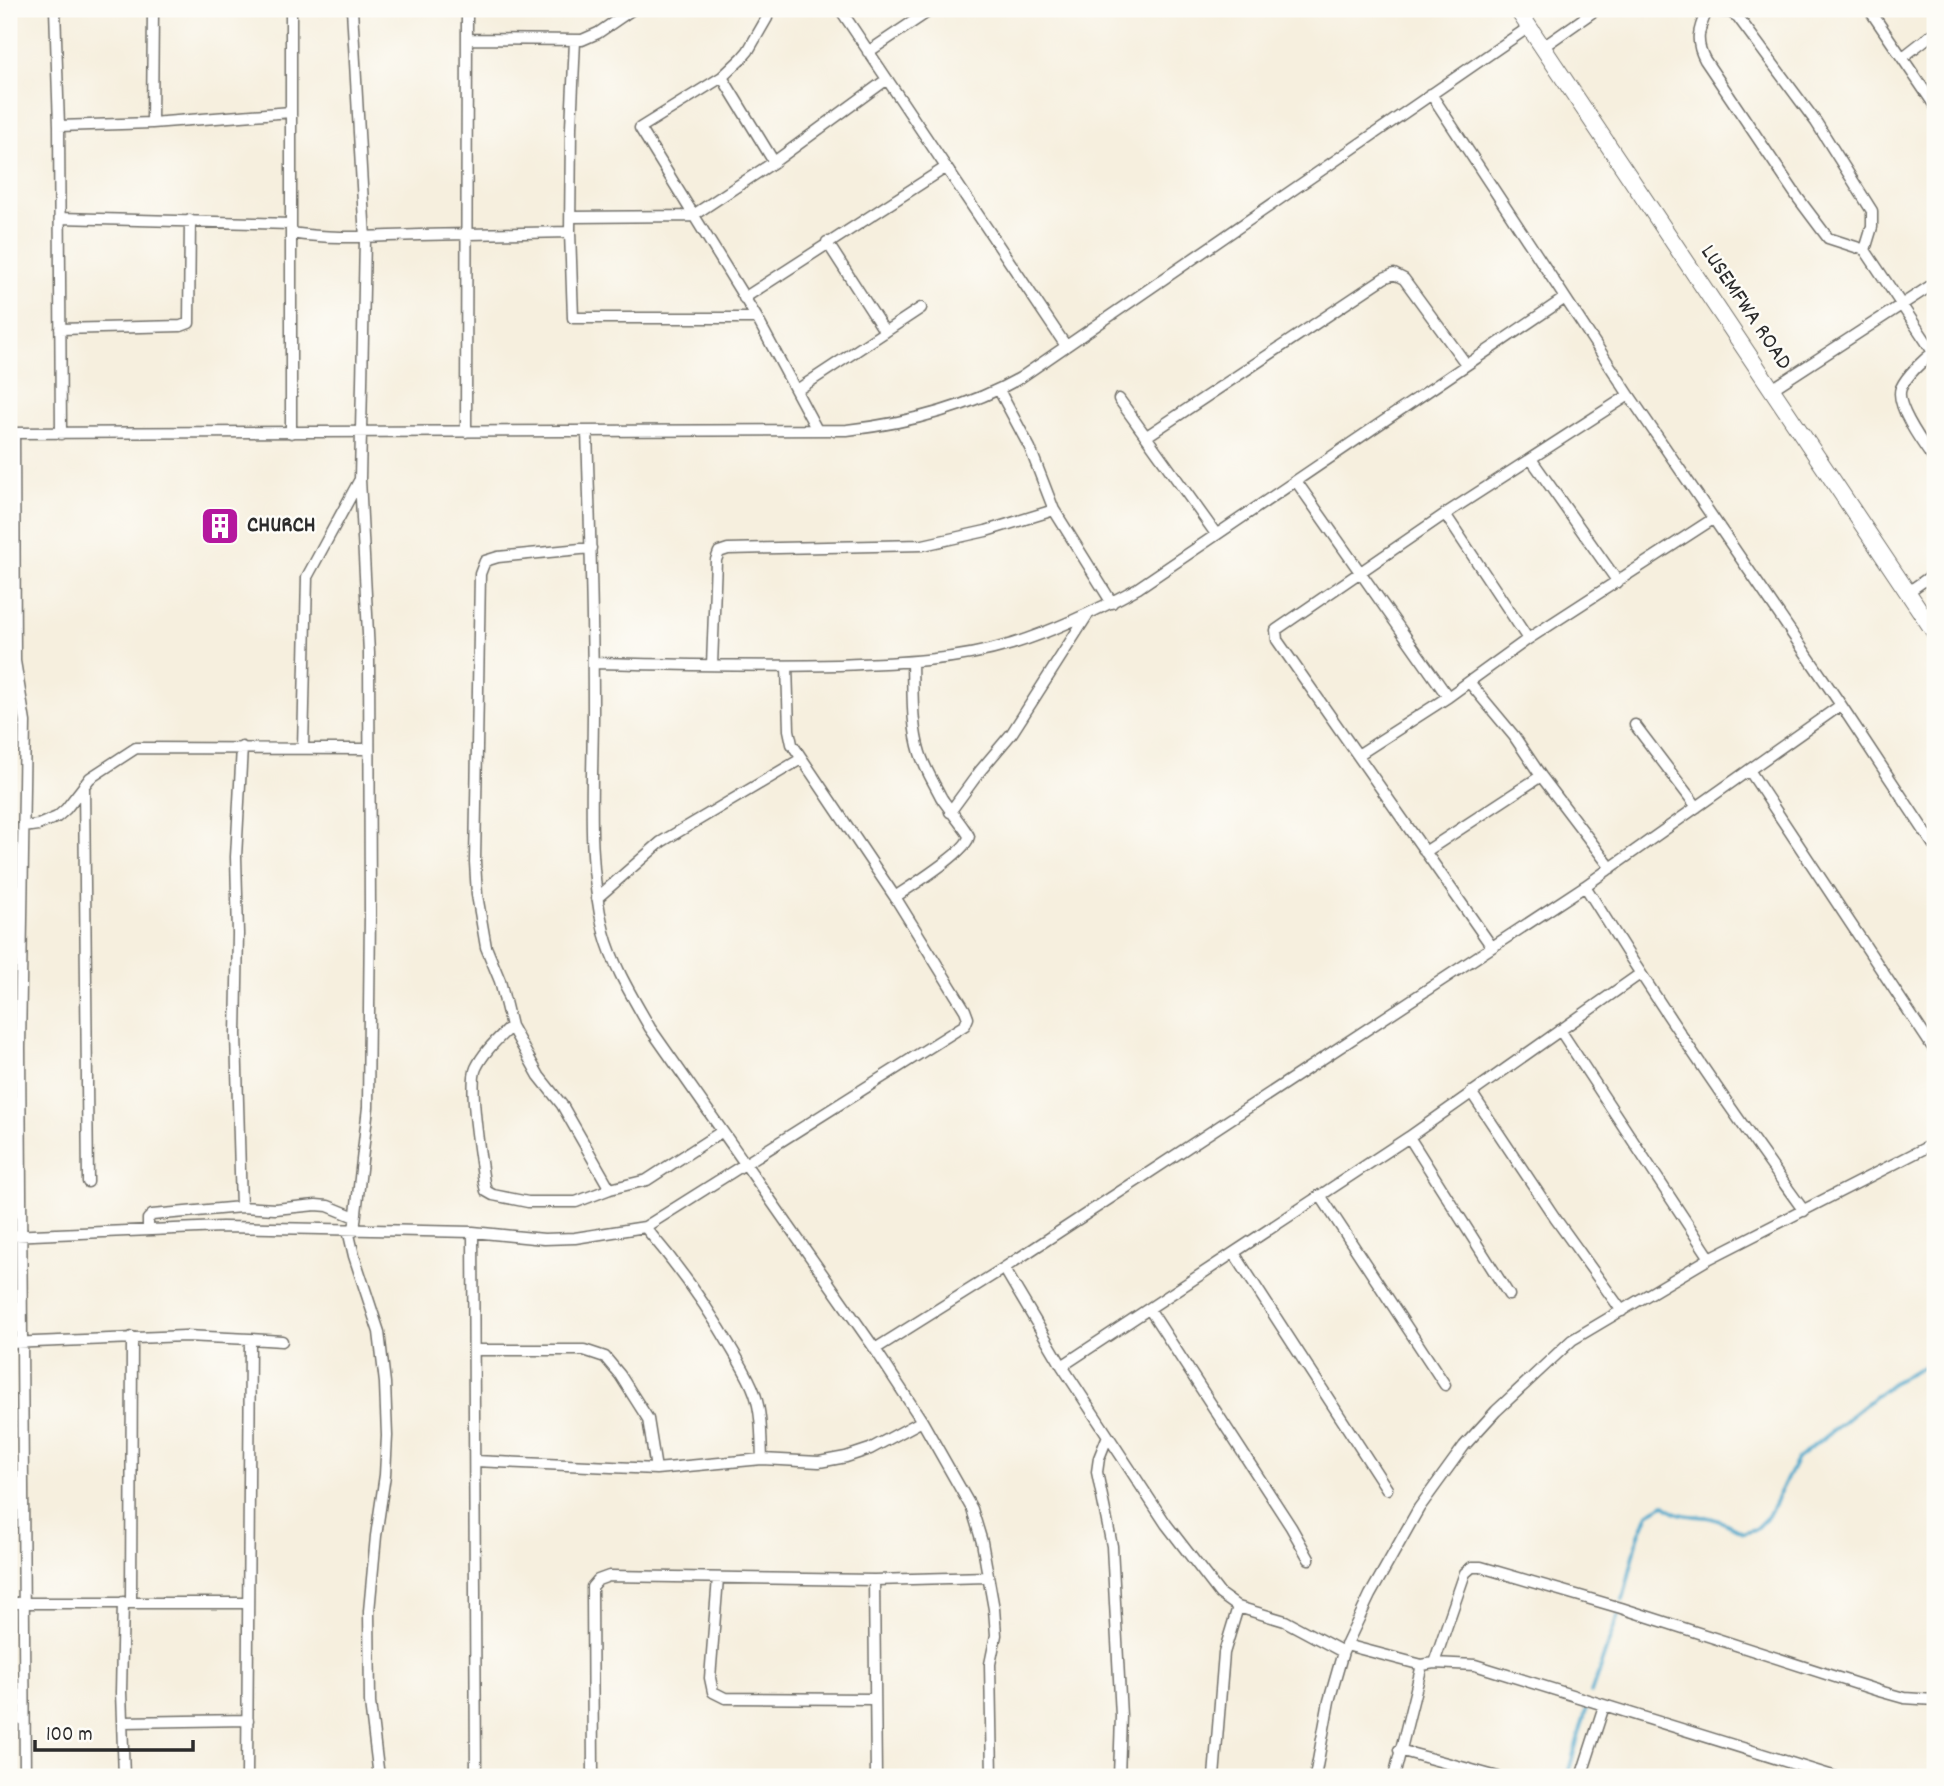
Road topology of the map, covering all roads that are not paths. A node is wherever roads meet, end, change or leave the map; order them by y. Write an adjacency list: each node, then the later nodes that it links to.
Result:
1 (55, 9): 27 (street)
2 (153, 9): 26 (street)
3 (291, 9): 25 (street)
4 (352, 9): 37 (street)
5 (467, 9): 16 (street)
6 (634, 9): 17 (street)
7 (767, 9): 21 (street)
8 (840, 9): 19 (street)
9 (932, 9): 19 (street)
10 (1517, 9): 14 (street, LUSEMFWA ROAD)
11 (1597, 9): 18 (street)
12 (1870, 9): 20 (street)
13 (1706, 10): 39 (street); 39 (street)
14 (1529, 27): 18 (street, LUSEMFWA ROAD); 23 (street)
15 (1935, 32): 20 (street)
16 (468, 39): 17 (street); 36 (street)
17 (575, 41): 31 (street)
18 (1543, 47): 51 (street, LUSEMFWA ROAD)
19 (868, 52): 22 (street)
20 (1903, 57): 24 (street)
21 (722, 77): 28 (street); 30 (street)
22 (886, 80): 28 (street); 29 (street)
23 (1431, 94): 42 (street); 48 (street)
24 (1935, 106)
25 (291, 112): 26 (street); 34 (street)
26 (152, 123): 27 (street)
27 (59, 126): 32 (street)
28 (774, 162): 30 (street)
29 (945, 168): 38 (street); 48 (street)
30 (692, 216): 31 (street); 41 (street)
31 (570, 217): 35 (street)
32 (60, 218): 33 (street); 46 (street)
33 (190, 220): 34 (street); 46 (street)
34 (290, 229): 37 (street); 61 (street)
35 (570, 232): 36 (street); 45 (street)
36 (467, 234): 37 (street); 59 (street)
37 (365, 239): 57 (street)
38 (827, 242): 41 (street); 47 (street)
39 (1865, 250): 43 (street)
40 (1935, 283): 43 (street)
41 (744, 298): 45 (street)
42 (1565, 298): 50 (street); 54 (street)
43 (1903, 304): 49 (street); 51 (street)
44 (921, 308): 47 (street)
45 (757, 318): 52 (street)
46 (60, 328): 62 (street)
47 (886, 332): 52 (street)
48 (1066, 346): 53 (street)
49 (1934, 352): 65 (street)
50 (1466, 364): 63 (street); 67 (street)
51 (1772, 389): 76 (street, LUSEMFWA ROAD)
52 (797, 390): 56 (street)
53 (999, 390): 56 (street); 68 (street)
54 (1629, 395): 64 (street); 70 (street)
55 (1119, 399): 63 (street)
56 (817, 430): 58 (street)
57 (362, 431): 59 (street); 61 (street); 66 (street)
58 (587, 431): 59 (street); 72 (street)
59 (466, 432)
60 (11, 433): 62 (street); 99 (street)
61 (291, 433): 62 (street)
62 (61, 434)
63 (1147, 436): 71 (street)
64 (1531, 459): 69 (street); 75 (street)
65 (1935, 461)
66 (360, 479): 90 (street); 91 (street)
67 (1296, 481): 71 (street); 73 (street)
68 (1054, 510): 77 (street); 83 (street)
69 (1446, 514): 73 (street); 80 (street)
70 (1713, 519): 75 (street); 87 (street)
71 (1216, 534): 77 (street)
72 (591, 548): 81 (street); 108 (street)
73 (1361, 572): 86 (street); 92 (street)
74 (1935, 573): 76 (street)
75 (1618, 582): 80 (street)
76 (1908, 592): 79 (street, LUSEMFWA ROAD)
77 (1112, 603): 78 (street)
78 (1088, 614): 82 (street); 98 (street)
79 (1935, 633)
80 (1528, 639): 85 (street)
81 (593, 663): 83 (street); 105 (street)
82 (912, 663): 84 (street); 98 (street)
83 (712, 665): 84 (street)
84 (787, 666): 93 (street)
85 (1469, 682): 86 (street); 95 (street)
86 (1448, 697): 92 (street)
87 (1842, 705): 94 (street); 100 (street)
88 (1635, 725): 97 (street)
89 (242, 747): 90 (street); 96 (street); 119 (street)
90 (303, 748): 91 (street)
91 (369, 749): 121 (street)
92 (1358, 755): 101 (street)
93 (800, 759): 104 (street); 105 (street)
94 (1749, 770): 97 (street); 110 (street)
95 (1541, 776): 101 (street); 102 (street)
96 (84, 785): 99 (street); 116 (street)
97 (1698, 807): 102 (street)
98 (950, 812): 104 (street)
99 (24, 827): 127 (street)
100 (1935, 847)
101 (1425, 852): 106 (street)
102 (1611, 867): 103 (street)
103 (1585, 886): 106 (street); 107 (street)
104 (895, 897): 115 (street)
105 (597, 898): 112 (street)
106 (1492, 947): 130 (street)
107 (1640, 974): 109 (street); 120 (street)
108 (511, 1026): 117 (street); 117 (street)
109 (1560, 1030): 111 (street); 129 (street)
110 (1935, 1051)
111 (1471, 1092): 113 (street); 133 (street)
112 (721, 1132): 115 (street); 117 (street)
113 (1409, 1137): 118 (street); 131 (street)
114 (1935, 1143): 120 (street)
115 (745, 1165): 122 (street); 139 (street)
116 (88, 1182)
117 (610, 1189)
118 (1320, 1195): 128 (street); 142 (street)
119 (241, 1207): 121 (street); 123 (street)
120 (1804, 1211): 129 (street)
121 (355, 1217): 124 (street)
122 (645, 1227): 125 (street); 145 (street)
123 (148, 1230): 124 (street); 127 (street)
124 (351, 1230): 125 (street); 173 (street)
125 (473, 1233): 140 (street)
126 (9, 1236): 127 (street)
127 (22, 1236): 138 (street)
128 (1234, 1253): 132 (street); 148 (street)
129 (1710, 1258): 133 (street)
130 (1004, 1268): 139 (street); 141 (street)
131 (1509, 1295)
132 (1150, 1310): 141 (street); 149 (street)
133 (1622, 1311): 158 (street)
134 (132, 1337): 135 (street); 138 (street); 153 (street)
135 (250, 1339): 136 (street); 155 (street)
136 (282, 1341)
137 (9, 1343): 138 (street)
138 (23, 1343): 156 (street)
139 (875, 1349): 143 (street)
140 (475, 1350): 146 (street); 147 (street)
141 (1062, 1366): 144 (street)
142 (1445, 1385)
143 (922, 1421): 145 (street); 151 (street)
144 (1107, 1438): 157 (street); 178 (street)
145 (762, 1459): 147 (street)
146 (475, 1461): 147 (street); 174 (street)
147 (656, 1469)
148 (1387, 1489)
149 (1309, 1559)
150 (718, 1577): 152 (street); 161 (street); 175 (street)
151 (988, 1577): 152 (street); 177 (street)
152 (874, 1580): 161 (street)
153 (127, 1602): 155 (street); 156 (street); 167 (street)
154 (9, 1603): 156 (street)
155 (248, 1603): 166 (street)
156 (23, 1604): 164 (street)
157 (1238, 1607): 158 (street); 179 (street)
158 (1345, 1648): 160 (street); 180 (street)
159 (1434, 1663): 160 (street); 162 (street); 163 (street)
160 (1422, 1665): 168 (street)
161 (874, 1699): 176 (street)
162 (1935, 1700)
163 (1604, 1706): 182 (street); 183 (street)
164 (24, 1718): 165 (street); 170 (street)
165 (9, 1719)
166 (248, 1720): 167 (street); 172 (street)
167 (123, 1722): 171 (street)
168 (1399, 1750): 169 (street); 181 (street)
169 (1492, 1776)
170 (25, 1777)
171 (124, 1777)
172 (247, 1777)
173 (379, 1777)
174 (476, 1777)
175 (593, 1777)
176 (876, 1777)
177 (992, 1777)
178 (1119, 1777)
179 (1214, 1777)
180 (1315, 1777)
181 (1394, 1777)
182 (1581, 1777)
183 (1836, 1777)

